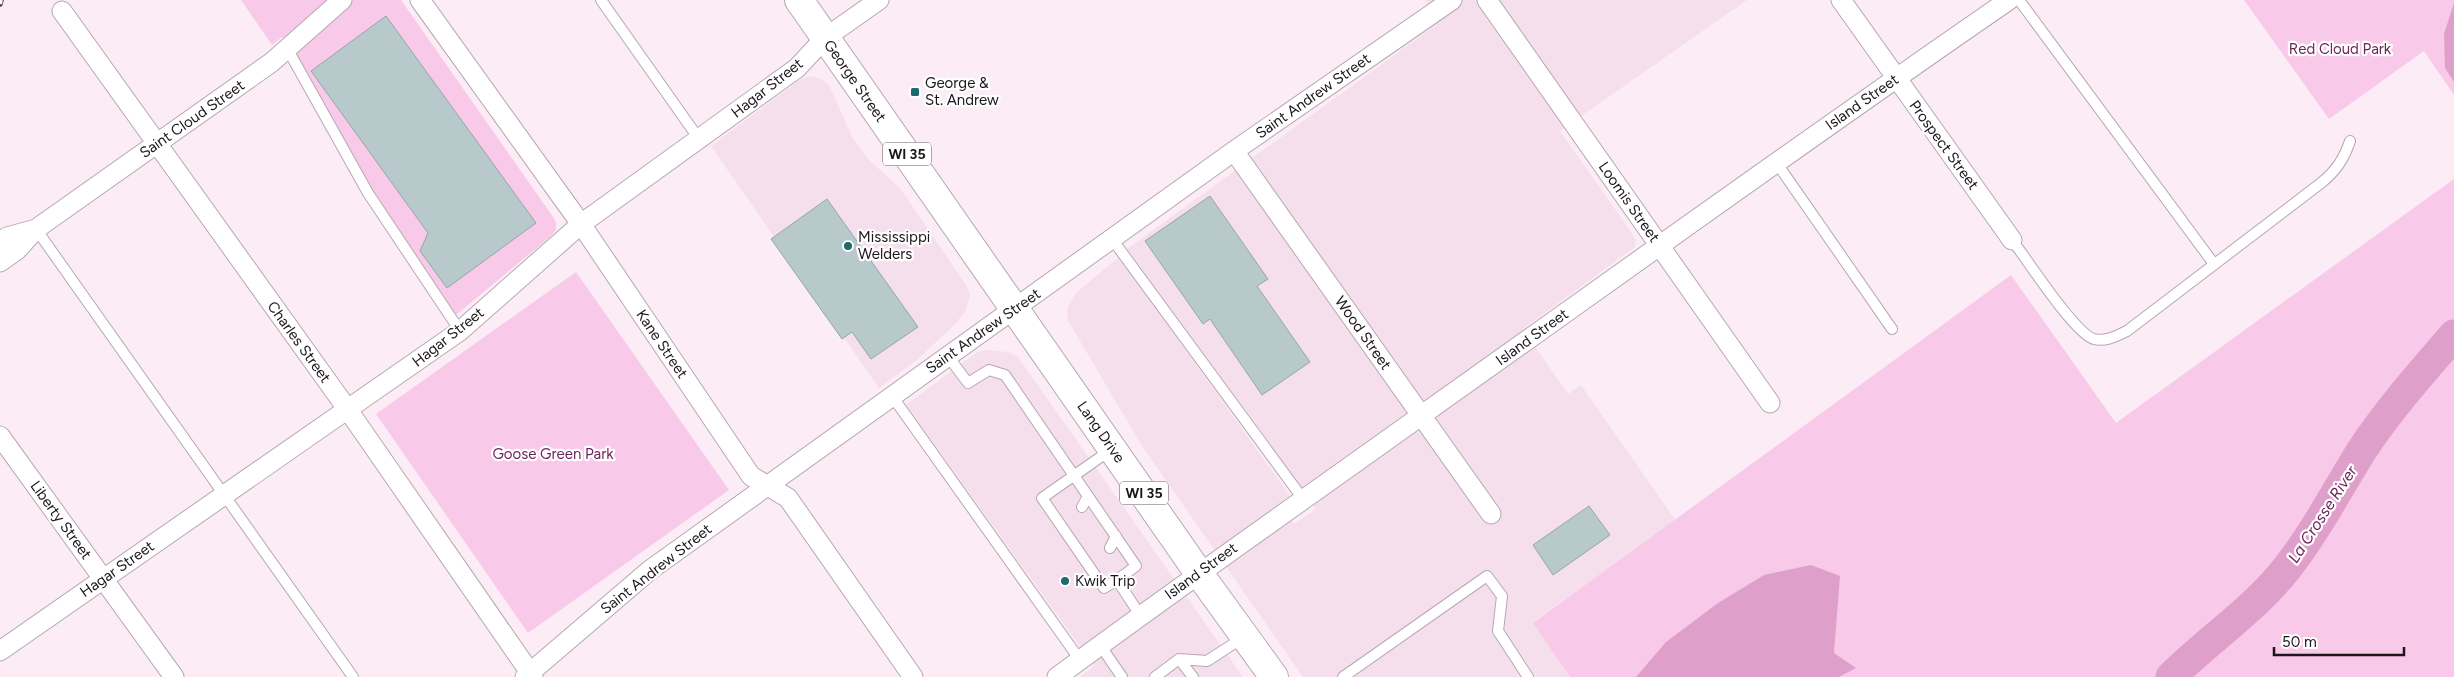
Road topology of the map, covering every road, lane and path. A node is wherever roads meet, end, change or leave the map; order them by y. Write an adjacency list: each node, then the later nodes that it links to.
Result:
1 (342, 0): 13 (street, Saint Cloud Street)
2 (420, 0): 20 (street, Kane Street)
3 (600, 0): 15 (lane)
4 (799, 0): 12 (main road, George Street / WI 35)
5 (878, 0): 12 (street, Hagar Street)
6 (1452, 0): 18 (street, Saint Andrew Street)
7 (1487, 0): 25 (street, Loomis Street)
8 (1841, 0): 14 (street, Prospect Street)
9 (2009, 0): 14 (street, Island Street)
10 (2020, 0): 27 (lane)
11 (62, 11): 17 (street, Charles Street)
12 (825, 38): 15 (street, Hagar Street); 28 (main road, George Street / WI 35)
13 (288, 50): 17 (street, Saint Cloud Street); 30 (lane)
14 (1896, 78): 19 (street, Island Street); 23 (street, Prospect Street)
15 (699, 139): 20 (street, Hagar Street)
16 (2350, 141): 27 (lane)
17 (157, 144): 21 (street, Saint Cloud Street); 34 (street, Charles Street)
18 (1234, 151): 22 (street, Saint Andrew Street); 35 (street, Wood Street)
19 (1776, 162): 25 (street, Island Street); 29 (lane)
20 (581, 224): 30 (street, Hagar Street); 39 (street, Kane Street)
21 (36, 229): 24 (street, Saint Cloud Street); 26 (street, Saint Cloud Street); 40 (lane)
22 (1112, 239): 28 (street, Saint Andrew Street); 42 (lane)
23 (2012, 240): 27 (lane)
24 (0, 242)
25 (1658, 244): 33 (street, Loomis Street); 35 (street, Island Street)
26 (0, 262)
27 (2214, 264)
28 (1016, 308): 31 (street, Saint Andrew Street); 37 (main road, Lang Drive / WI 35)
29 (1892, 329)
30 (460, 331): 34 (street, Hagar Street)
31 (947, 355): 32 (street, Saint Andrew Street); 38 (lane)
32 (892, 396): 39 (street, Saint Andrew Street); 57 (lane)
33 (1770, 403)
34 (348, 410): 40 (street, Hagar Street); 58 (street, Charles Street)
35 (1422, 416): 42 (street, Island Street); 44 (street, Wood Street)
36 (0, 436): 50 (street, Liberty Street)
37 (1113, 449): 38 (lane); 49 (main road, Lang Drive / WI 35)
38 (1074, 476): 41 (lane); 51 (lane)
39 (767, 485): 58 (street, Saint Andrew Street); 61 (street, Kane Street)
40 (222, 495): 50 (street, Hagar Street); 60 (lane)
41 (1088, 496): 43 (lane); 45 (lane)
42 (1303, 499): 49 (street, Island Street)
43 (1082, 507)
44 (1491, 514)
45 (1101, 515): 46 (lane); 47 (lane)
46 (1095, 526)
47 (1116, 536): 48 (lane); 51 (lane)
48 (1110, 548)
49 (1198, 572): 52 (street, Island Street); 53 (main road, Lang Drive / WI 35)
50 (104, 578): 55 (street, Hagar Street); 59 (street, Liberty Street)
51 (1117, 580): 52 (lane)
52 (1140, 615): 54 (street, Island Street)
53 (1245, 637): 56 (lane); 66 (main road, Lang Drive / WI 35)
54 (1100, 645): 57 (street, Island Street); 63 (lane)
55 (0, 651)
56 (1179, 659): 64 (lane); 65 (lane)
57 (1080, 660): 62 (street, Island Street)
58 (529, 676)
59 (174, 677)
60 (353, 677)
61 (913, 677)
62 (1057, 677)
63 (1122, 677)
64 (1155, 677)
65 (1193, 677)
66 (1274, 677)
67 (1343, 677): 68 (lane)
68 (1528, 677)

